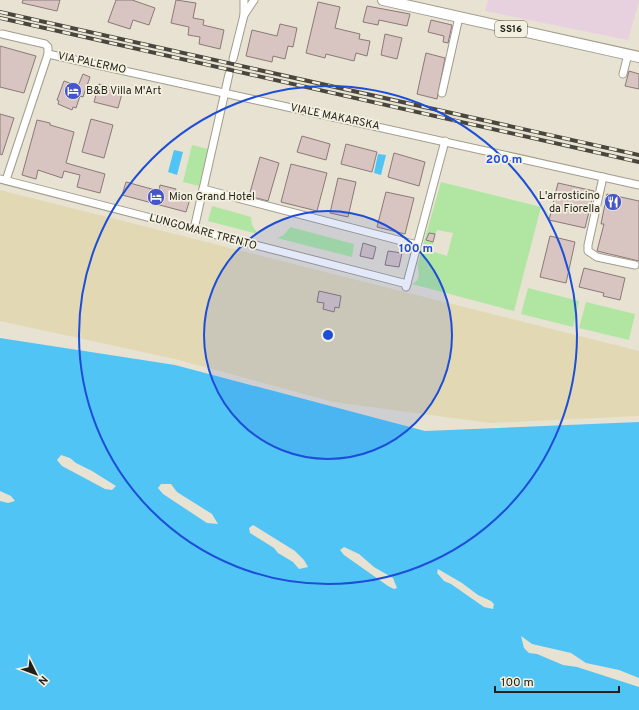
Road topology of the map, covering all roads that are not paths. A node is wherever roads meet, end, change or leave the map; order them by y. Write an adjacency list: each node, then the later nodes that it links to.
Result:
1 (244, 0): 5 (street)
2 (254, 0): 5 (street)
3 (384, 0): 4 (main road, SS16)
4 (414, 3): 6 (main road, SS16)
5 (244, 15): 11 (street)
6 (459, 17): 9 (main road, SS16); 15 (street)
7 (2, 34): 8 (street)
8 (48, 54): 14 (street, VIA PALERMO); 18 (street, VIA PALERMO)
9 (628, 54): 10 (main road, SS16); 13 (street)
10 (639, 57)
11 (233, 59)
12 (230, 74): 14 (street)
13 (623, 74)
14 (225, 92): 16 (street, VIALE MAKARSKA); 20 (street)
15 (442, 93)
16 (445, 141): 17 (street, VIALE MAKARSKA); 22 (street)
17 (603, 177): 19 (street, VIALE MAKARSKA); 23 (street)
18 (3, 180): 21 (street, LUNGOMARE TRENTO)
19 (639, 185)
20 (203, 189): 21 (street); 22 (street)
21 (194, 229): 22 (street, LUNGOMARE TRENTO)
22 (417, 245)
23 (635, 265)

